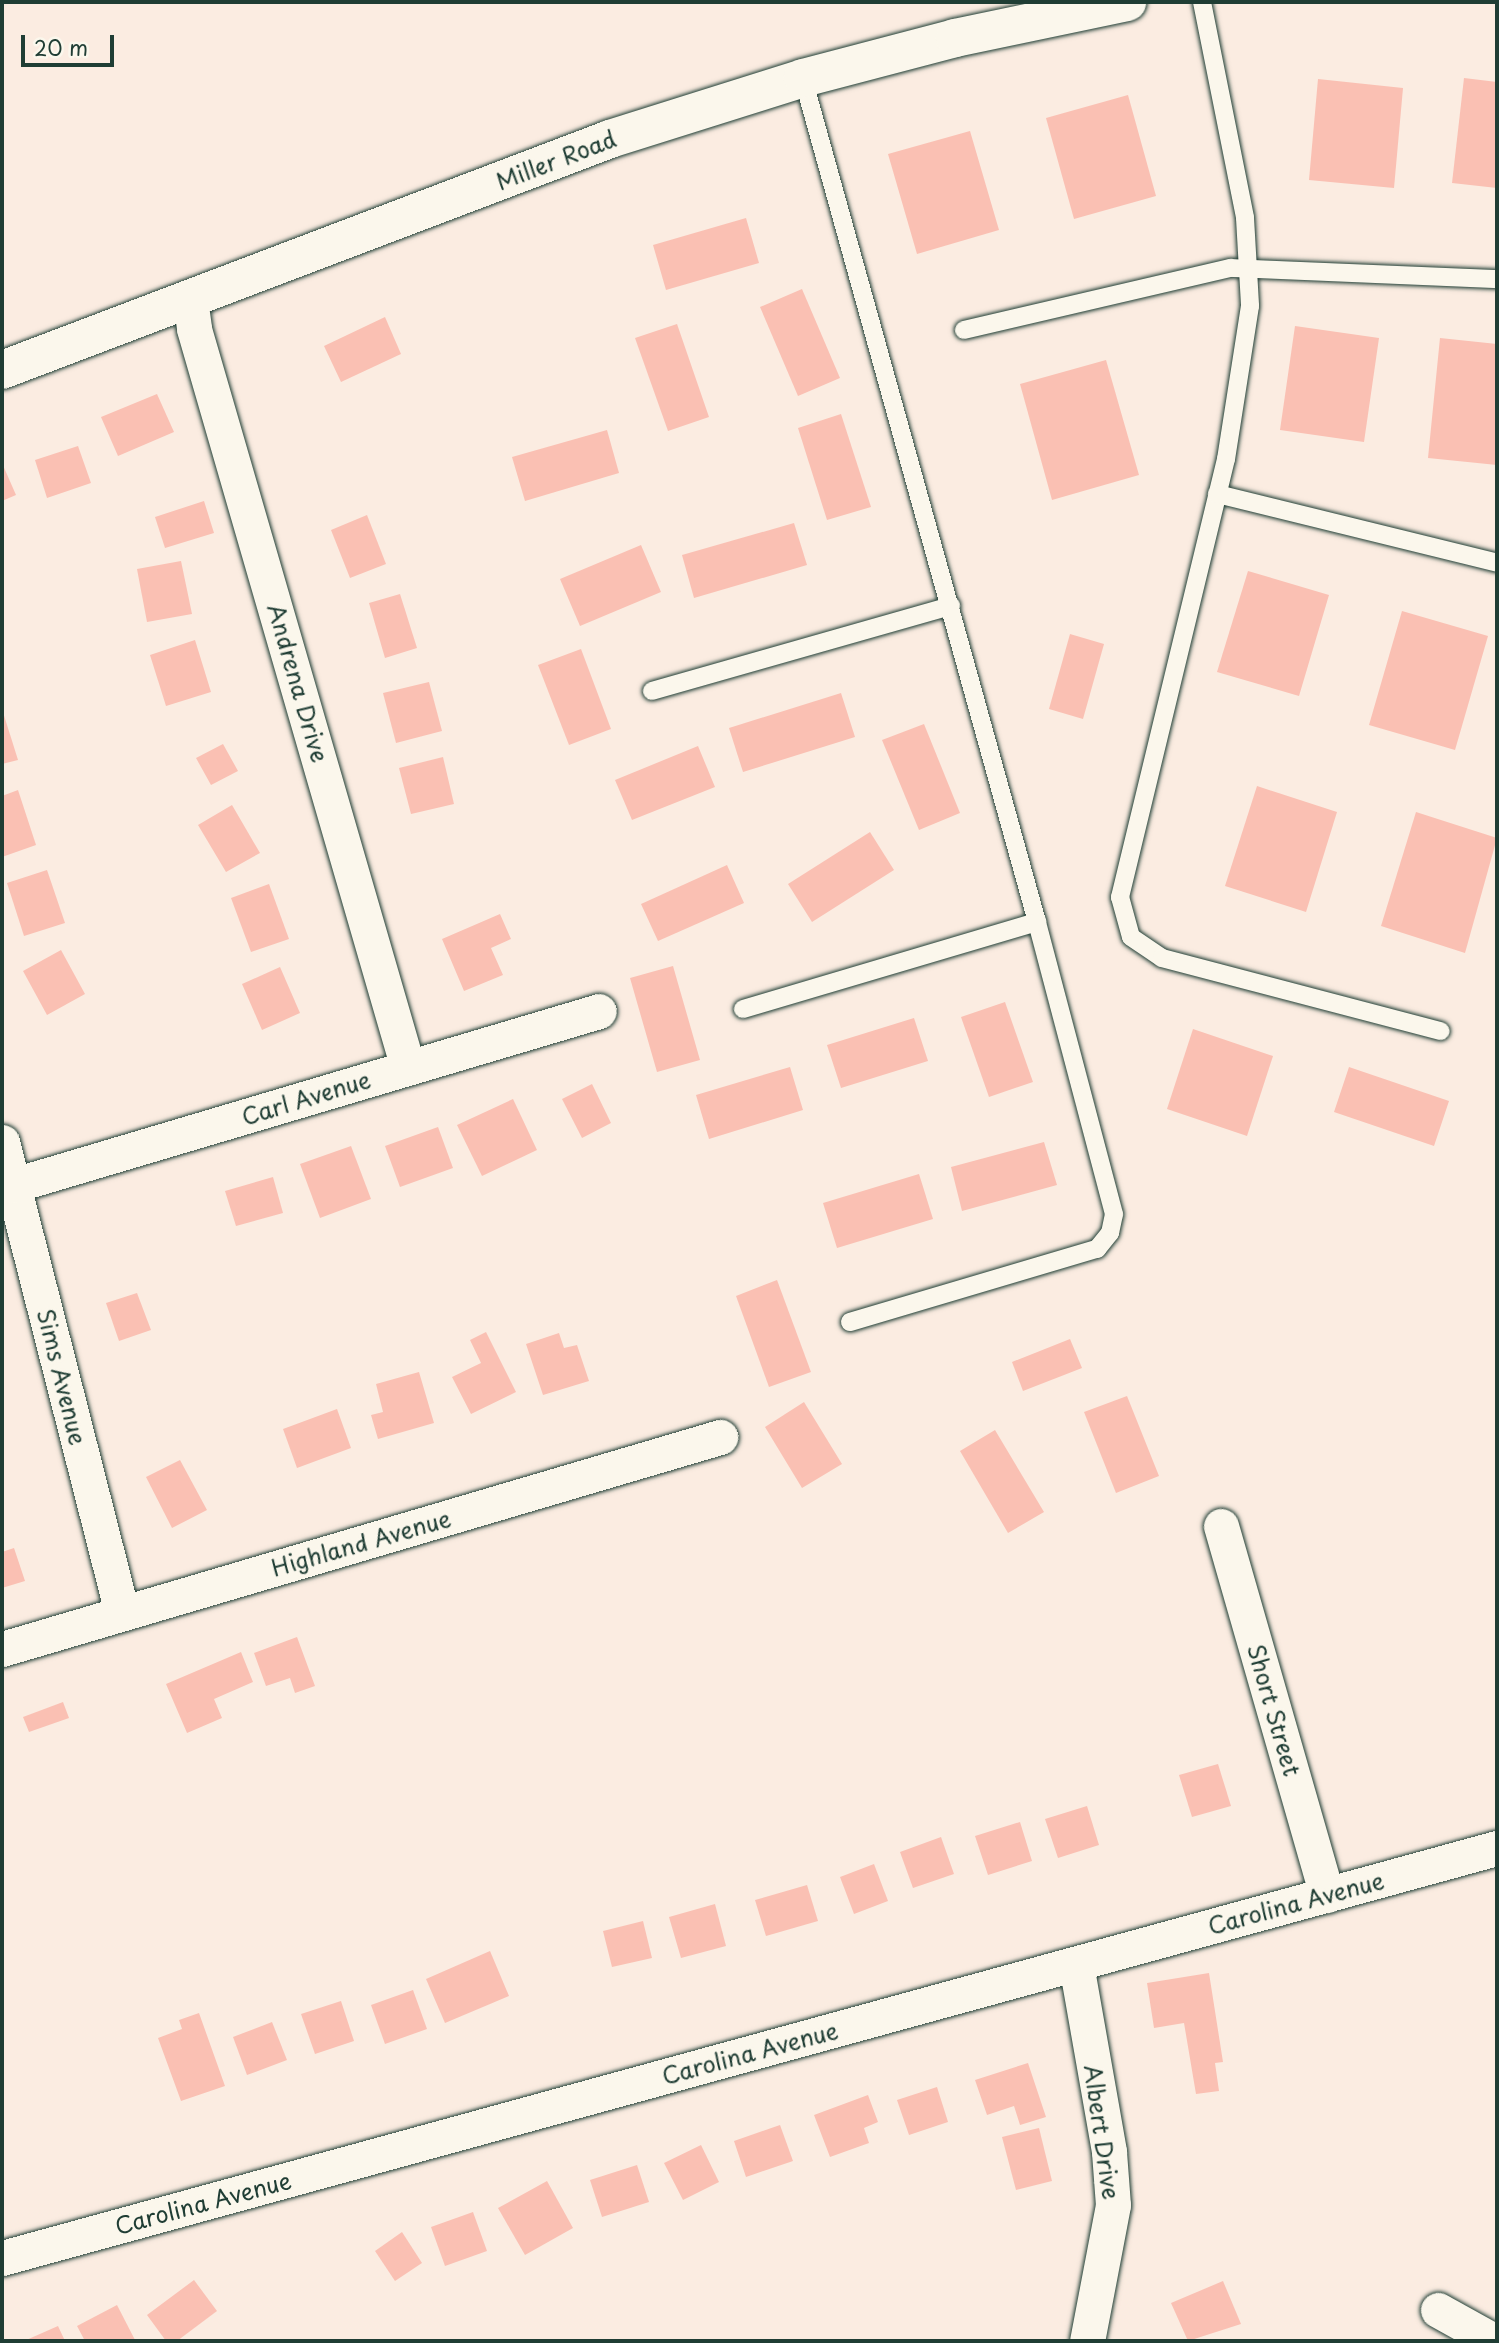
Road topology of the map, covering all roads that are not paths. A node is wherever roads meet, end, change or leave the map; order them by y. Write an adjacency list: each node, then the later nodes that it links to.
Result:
1 (1127, 2): 3 (main road, Miller Road)
2 (1202, 2): 4 (lane)
3 (803, 78): 6 (main road, Miller Road); 11 (lane)
4 (1251, 269): 5 (lane); 7 (lane); 9 (lane)
5 (1497, 279)
6 (190, 299): 8 (main road, Miller Road); 17 (street, Andrena Drive)
7 (964, 330)
8 (2, 370)
9 (1217, 494): 10 (lane); 16 (lane)
10 (1497, 563)
11 (951, 606): 12 (lane); 13 (lane)
12 (652, 691)
13 (1037, 922): 14 (lane); 20 (lane)
14 (743, 1009)
15 (599, 1012): 17 (street, Carl Avenue)
16 (1441, 1031)
17 (408, 1068): 19 (street, Carl Avenue)
18 (2, 1142): 19 (street, Sims Avenue)
19 (13, 1185): 23 (street, Sims Avenue)
20 (850, 1322)
21 (720, 1437): 23 (street, Highland Avenue)
22 (1221, 1526): 26 (street, Short Street)
23 (122, 1613): 24 (street, Highland Avenue)
24 (2, 1649)
25 (1497, 1847): 26 (street, Carolina Avenue)
26 (1327, 1895): 27 (street, Carolina Avenue)
27 (1076, 1964): 28 (street, Carolina Avenue); 30 (street, Albert Drive)
28 (2, 2258)
29 (1438, 2310): 31 (street)
30 (1087, 2341)
31 (1494, 2341)

